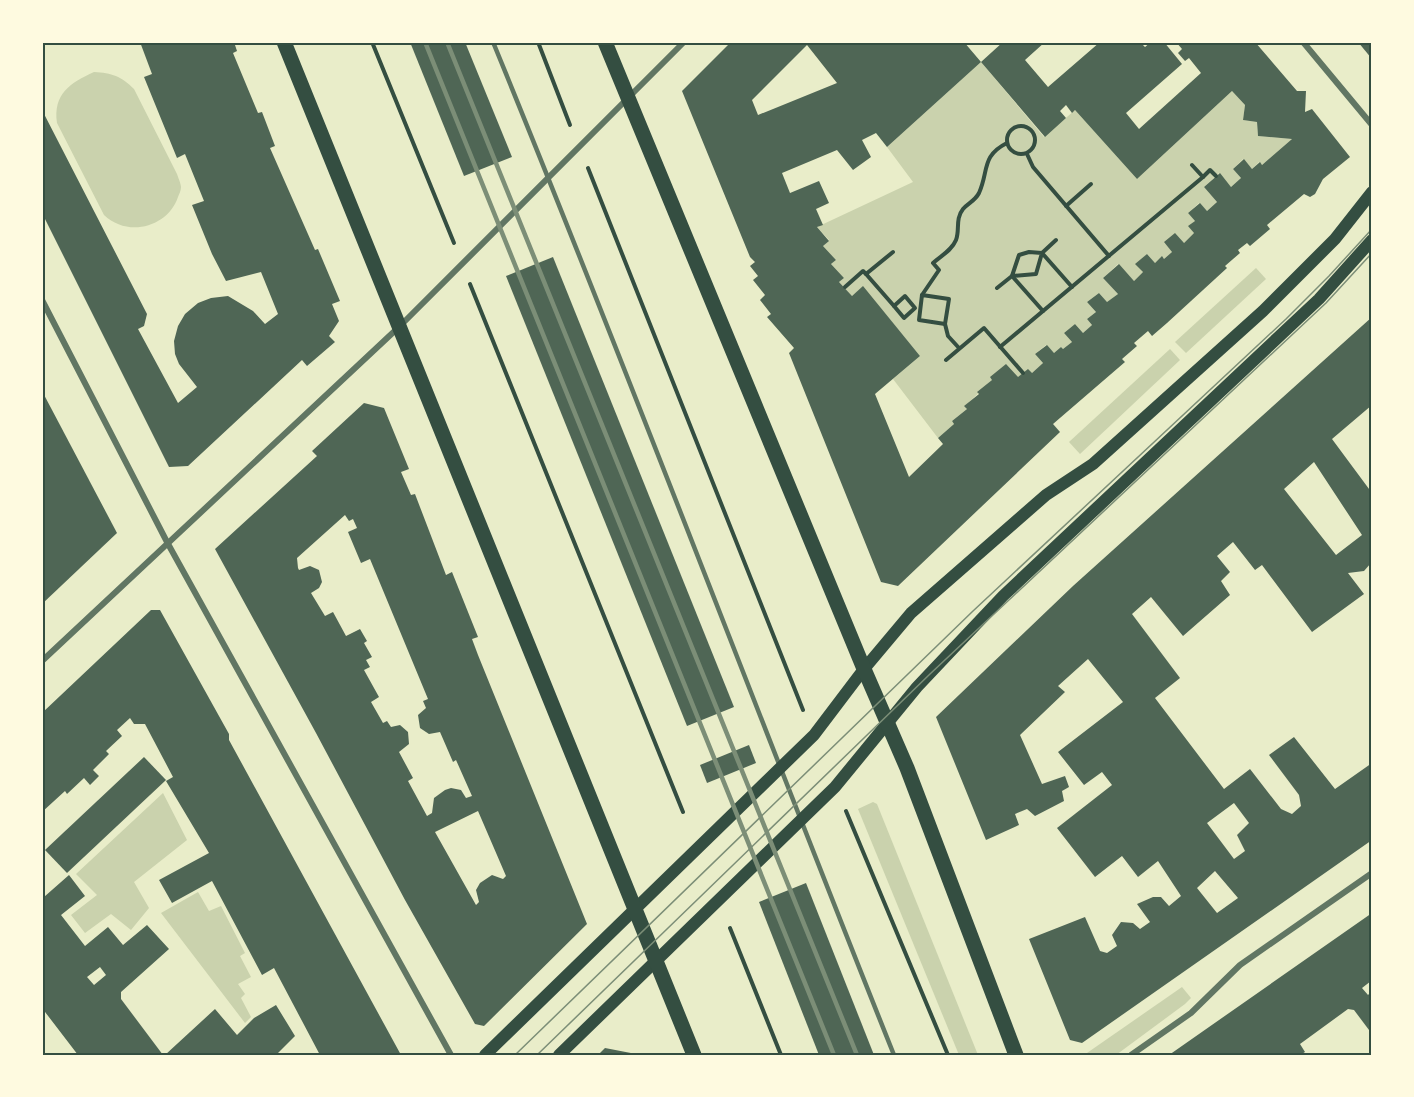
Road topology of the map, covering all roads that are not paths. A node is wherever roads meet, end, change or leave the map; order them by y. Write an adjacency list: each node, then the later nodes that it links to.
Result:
1 (284, 42): 12 (main road)
2 (493, 42): 8 (lane)
3 (605, 42): 6 (main road)
4 (684, 42): 6 (street)
5 (1303, 42): 7 (street)
6 (627, 97): 8 (street); 15 (main road)
7 (1372, 125)
8 (549, 177): 12 (street); 17 (lane)
9 (1372, 192): 15 (main road)
10 (1372, 240): 16 (main road)
11 (42, 300): 13 (street)
12 (400, 326): 13 (street); 20 (main road)
13 (167, 542): 14 (street); 22 (street)
14 (42, 661)
15 (864, 669): 16 (main road); 17 (main road)
16 (888, 722): 18 (main road); 27 (main road)
17 (780, 768): 18 (lane); 20 (main road)
18 (800, 820): 21 (main road); 26 (lane)
19 (1372, 873): 28 (street)
20 (634, 910): 21 (main road); 23 (main road)
21 (656, 963): 24 (main road); 25 (main road)
22 (451, 1055)
23 (485, 1055)
24 (559, 1055)
25 (694, 1055)
26 (894, 1055)
27 (1016, 1055)
28 (1131, 1055)

